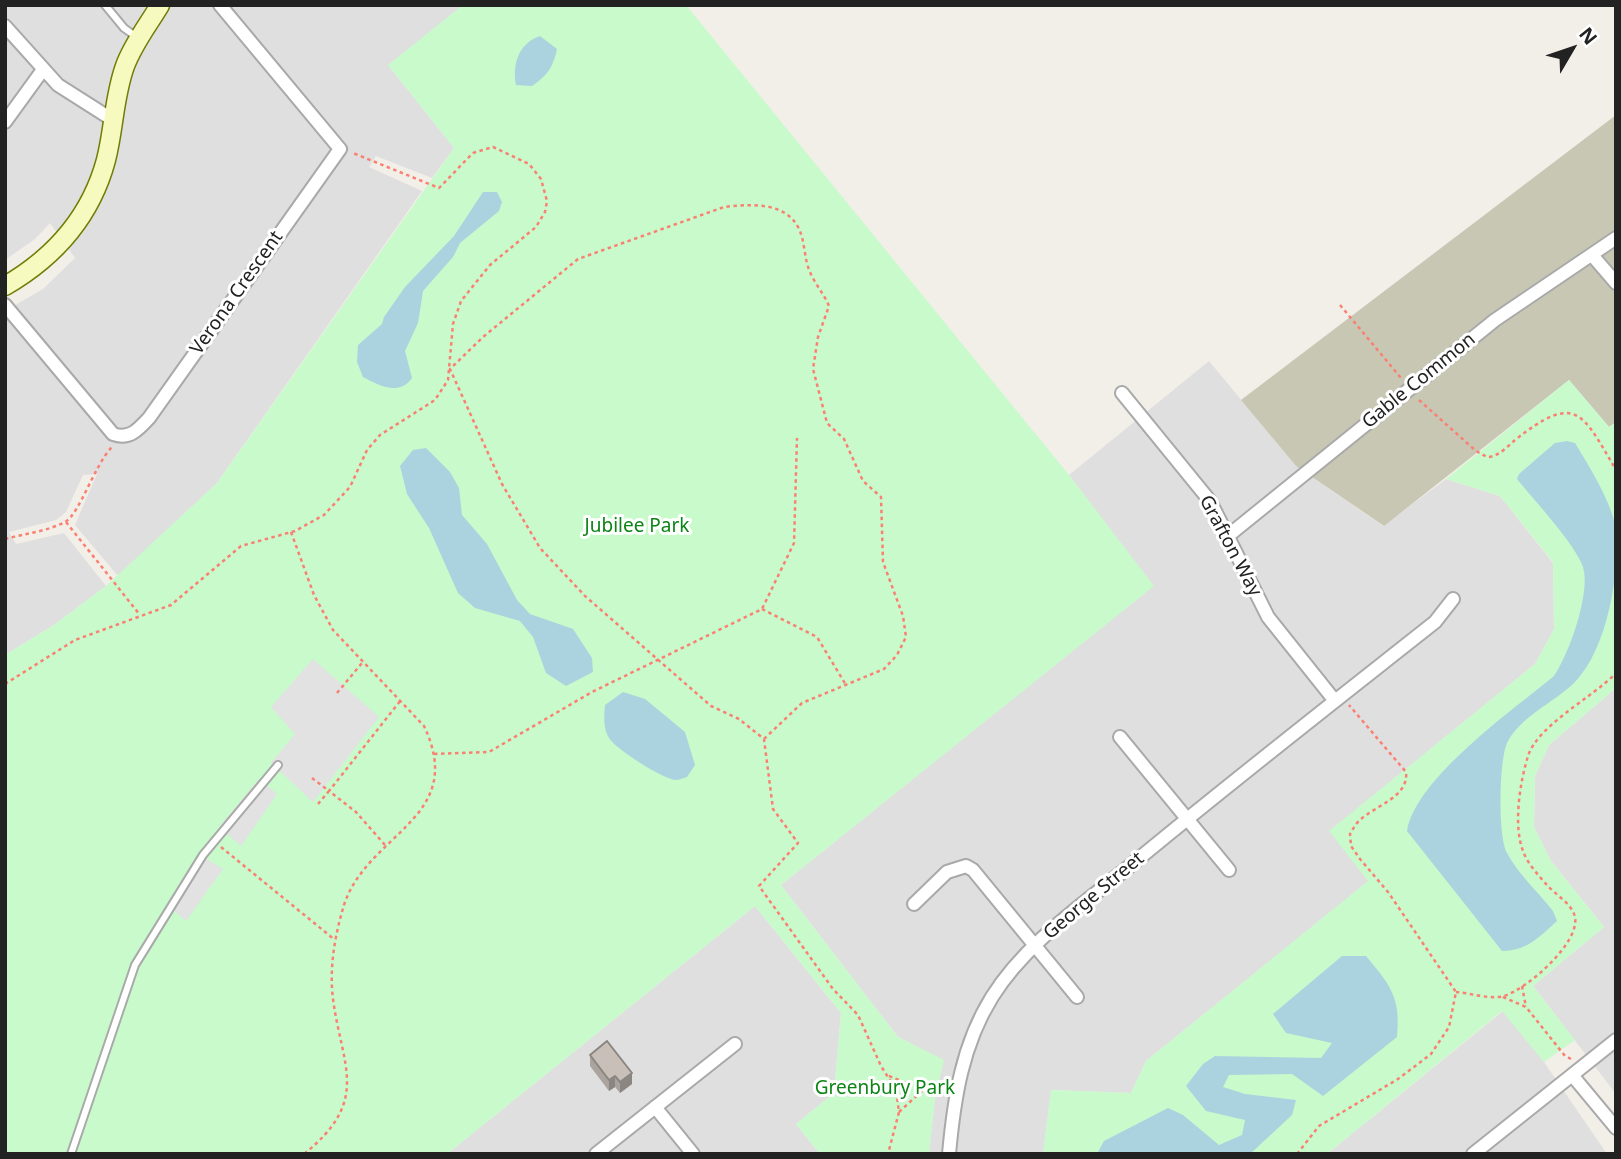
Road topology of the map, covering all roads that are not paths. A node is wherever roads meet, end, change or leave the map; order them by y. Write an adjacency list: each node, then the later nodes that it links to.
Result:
1 (105, 5): 5 (lane)
2 (160, 5): 5 (street)
3 (220, 5): 13 (street, Verona Crescent)
4 (5, 26): 6 (street)
5 (139, 39): 7 (street)
6 (42, 71): 7 (street); 8 (street)
7 (113, 120): 12 (street)
8 (5, 122)
9 (1616, 238): 10 (street, Gable Common)
10 (1592, 255): 11 (street); 15 (street, Gable Common)
11 (1616, 283)
12 (5, 286)
13 (5, 305)
14 (1122, 393): 15 (street, Grafton Way)
15 (1229, 535): 17 (street, Grafton Way)
16 (1452, 600): 17 (street, George Street)
17 (1335, 702): 20 (street, George Street)
18 (1120, 737): 20 (street)
19 (278, 765): 30 (lane)
20 (1187, 819): 21 (street); 23 (street, George Street)
21 (1229, 870)
22 (914, 904): 23 (street)
23 (1035, 945): 24 (street); 33 (street, George Street)
24 (1077, 998)
25 (1616, 1040): 27 (street)
26 (735, 1044): 28 (street)
27 (1572, 1075): 29 (street); 34 (street)
28 (655, 1107): 31 (street); 32 (street)
29 (1616, 1128)
30 (71, 1154)
31 (596, 1154)
32 (693, 1154)
33 (949, 1154)
34 (1473, 1154)

